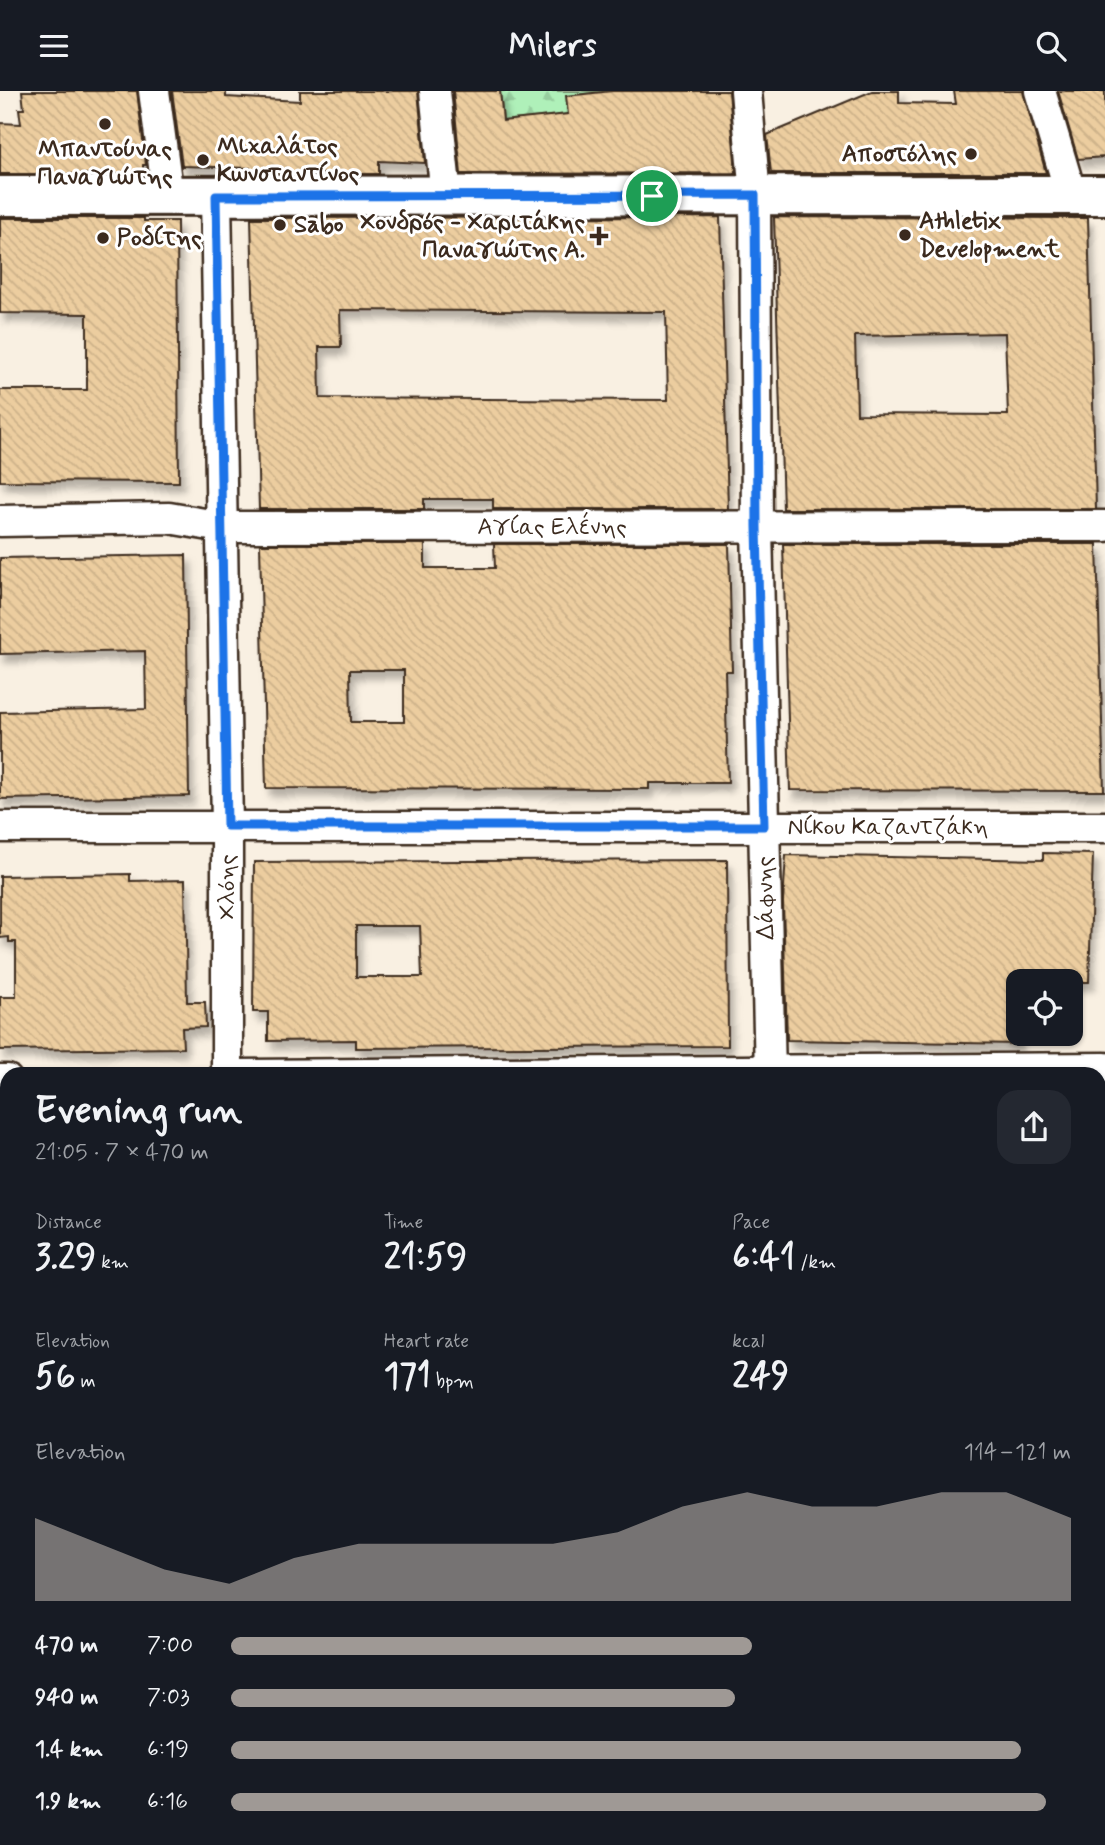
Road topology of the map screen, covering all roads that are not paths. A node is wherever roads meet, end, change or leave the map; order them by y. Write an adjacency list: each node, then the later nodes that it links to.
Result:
1 (154, 91): 8 (street)
2 (435, 91): 10 (street)
3 (746, 91): 5 (street, Δάφνης)
4 (1040, 91): 6 (street)
5 (755, 195): 6 (street); 10 (street); 14 (street, Δάφνης)
6 (1088, 195)
7 (0, 196): 8 (street)
8 (167, 196): 9 (street)
9 (216, 196): 10 (street); 13 (street, Χλόης)
10 (446, 196)
11 (0, 521): 13 (street, Αγίας Ελένης)
12 (1105, 526): 14 (street, Αγίας Ελένης)
13 (222, 527): 14 (street, Αγίας Ελένης); 15 (street, Χλόης)
14 (757, 527): 16 (street, Δάφνης)
15 (227, 826): 16 (street, Νίκου Καζαντζάκη); 17 (street, Νίκου Καζαντζάκη); 19 (street, Χλόης)
16 (764, 826): 18 (street, Νίκου Καζαντζάκη); 20 (street, Δάφνης)
17 (0, 827)
18 (1105, 827)
19 (227, 1067)
20 (770, 1067)

